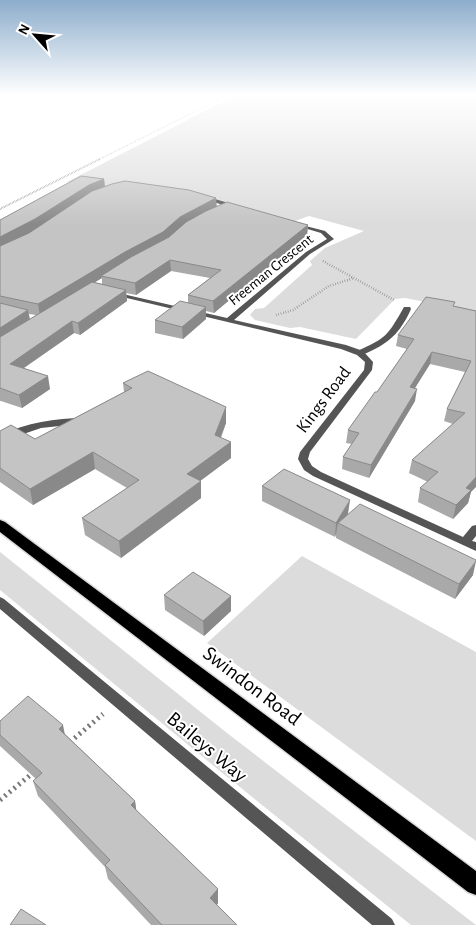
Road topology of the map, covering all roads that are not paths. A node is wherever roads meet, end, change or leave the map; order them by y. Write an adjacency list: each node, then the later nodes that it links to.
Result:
1 (202, 197): 2 (street)
2 (231, 206): 3 (street); 4 (street)
3 (240, 208)
4 (221, 210)
5 (292, 223): 8 (street, Freeman Crescent)
6 (103, 292): 8 (street, Kings Road)
7 (407, 309): 9 (street)
8 (230, 320): 9 (street, Kings Road)
9 (360, 353): 14 (street, Kings Road)
10 (91, 421): 11 (street)
11 (0, 439)
12 (0, 525): 16 (main road, Swindon Road)
13 (476, 529): 14 (street)
14 (471, 544)
15 (0, 602): 17 (street, Baileys Way)
16 (476, 884)
17 (386, 925)

